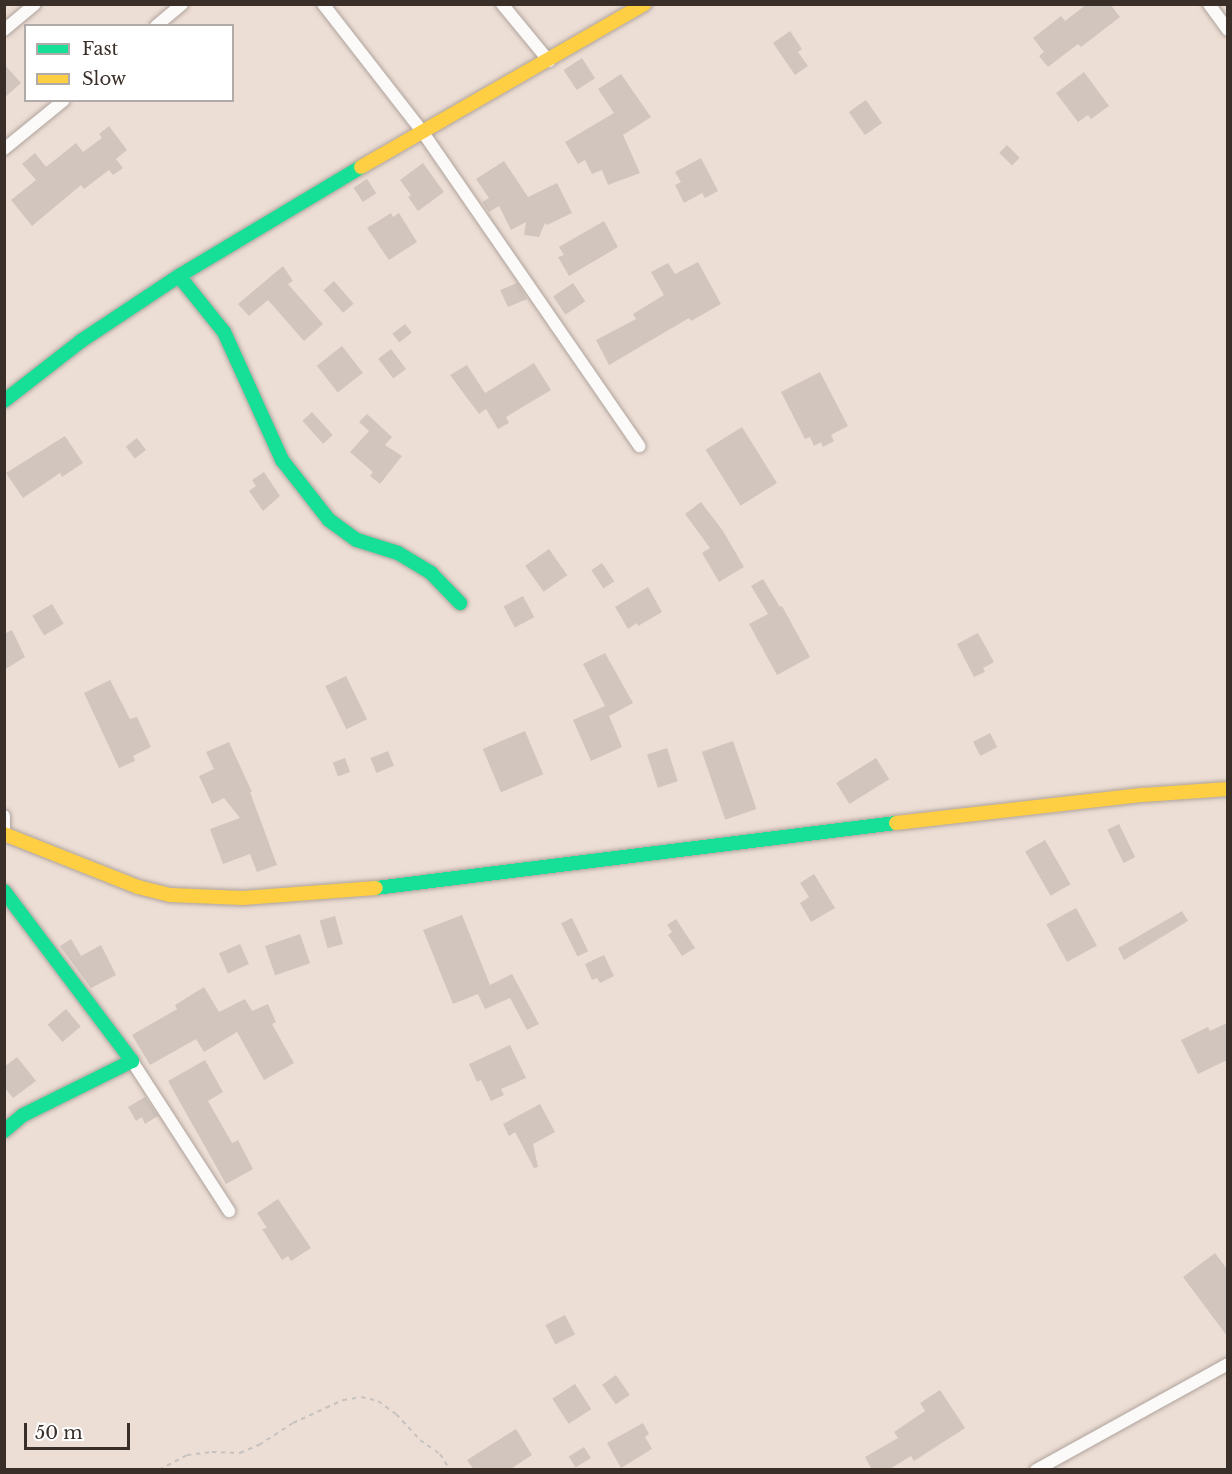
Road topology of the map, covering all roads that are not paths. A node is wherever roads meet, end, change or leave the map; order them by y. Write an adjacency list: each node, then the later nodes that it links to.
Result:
1 (35, 4): 8 (street)
2 (182, 4): 7 (street)
3 (323, 4): 12 (street)
4 (502, 4): 10 (street)
5 (644, 4): 10 (street)
6 (1209, 4): 9 (street)
7 (158, 24)
8 (4, 30)
9 (1227, 30)
10 (549, 61): 12 (street)
11 (62, 102): 13 (street)
12 (422, 132): 14 (street); 16 (street)
13 (4, 149)
14 (179, 276): 15 (street); 17 (street)
15 (4, 400)
16 (639, 446)
17 (460, 603)
18 (1227, 789): 20 (street)
19 (4, 816): 20 (street)
20 (4, 831)
21 (4, 891): 22 (street)
22 (132, 1061): 23 (street); 24 (street)
23 (4, 1131)
24 (229, 1212)
25 (1227, 1364): 26 (street)
26 (1036, 1470)

